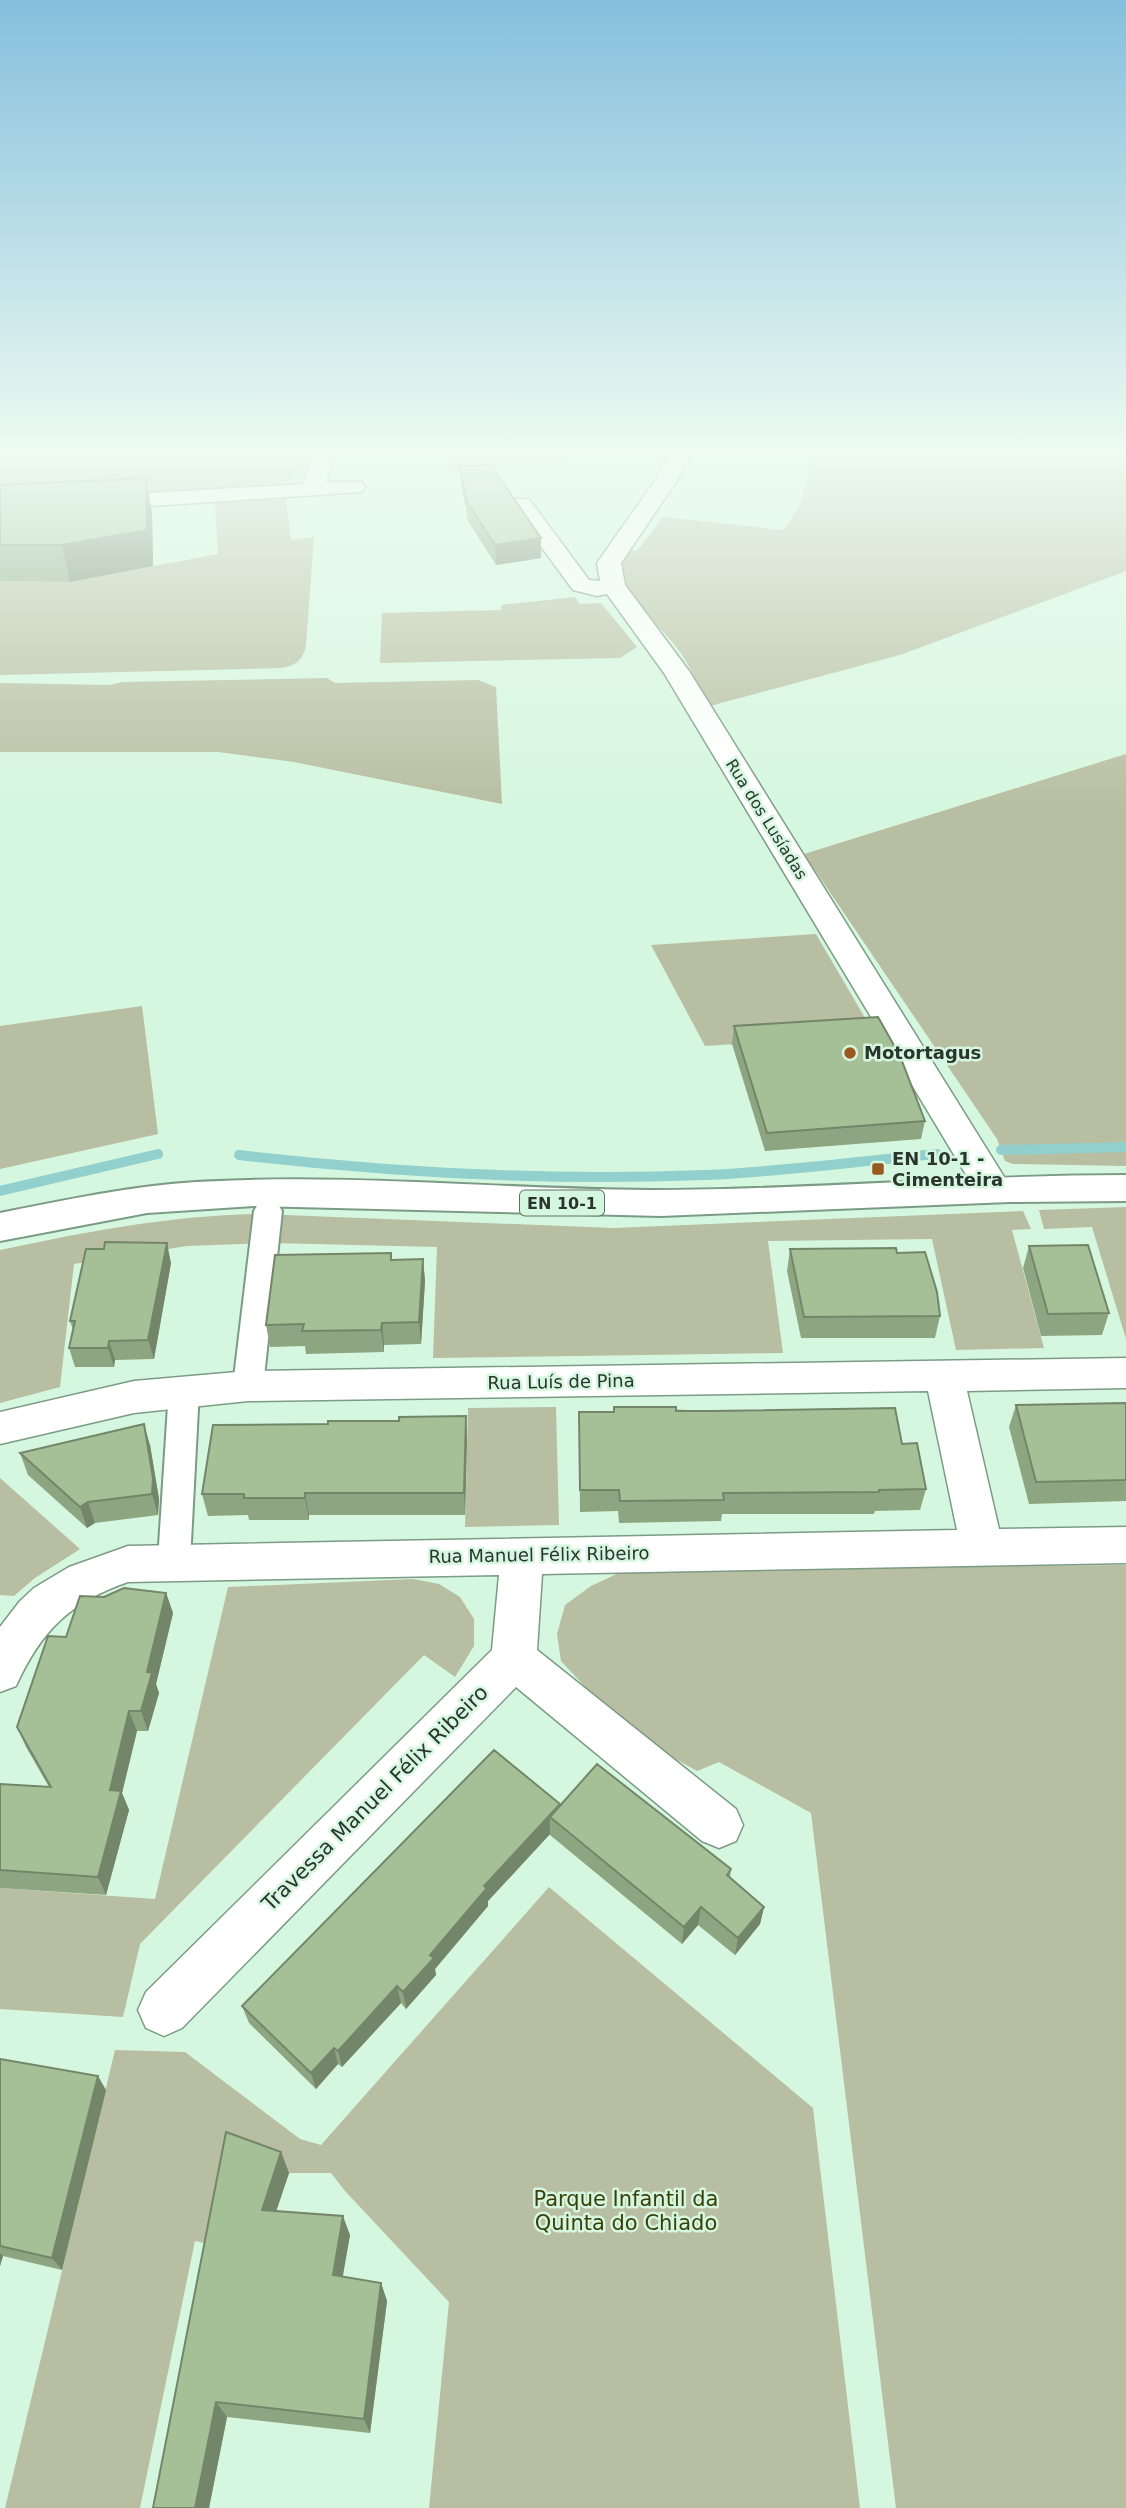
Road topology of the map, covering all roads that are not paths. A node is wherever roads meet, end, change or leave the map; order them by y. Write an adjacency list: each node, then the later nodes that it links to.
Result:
1 (571, 571): 3 (street)
2 (610, 571): 3 (street)
3 (613, 586): 5 (street, Rua dos Lusíadas)
4 (1126, 1188): 5 (main road, EN 10-1)
5 (993, 1189): 7 (main road, EN 10-1)
6 (268, 1211): 10 (street)
7 (0, 1227)
8 (1126, 1373): 9 (street, Rua Luís de Pina)
9 (944, 1376): 10 (street, Rua Luís de Pina); 14 (street)
10 (248, 1386): 11 (street, Rua Luís de Pina)
11 (184, 1390): 12 (street, Rua Luís de Pina); 16 (street)
12 (0, 1428)
13 (1126, 1545): 14 (street, Rua Manuel Félix Ribeiro)
14 (982, 1546): 15 (street, Rua Manuel Félix Ribeiro)
15 (522, 1556): 16 (street, Rua Manuel Félix Ribeiro); 17 (street)
16 (174, 1561): 18 (street, Rua Manuel Félix Ribeiro)
17 (514, 1658): 19 (street); 20 (street, Travessa Manuel Félix Ribeiro)
18 (0, 1672)
19 (719, 1825)
20 (163, 2010)

